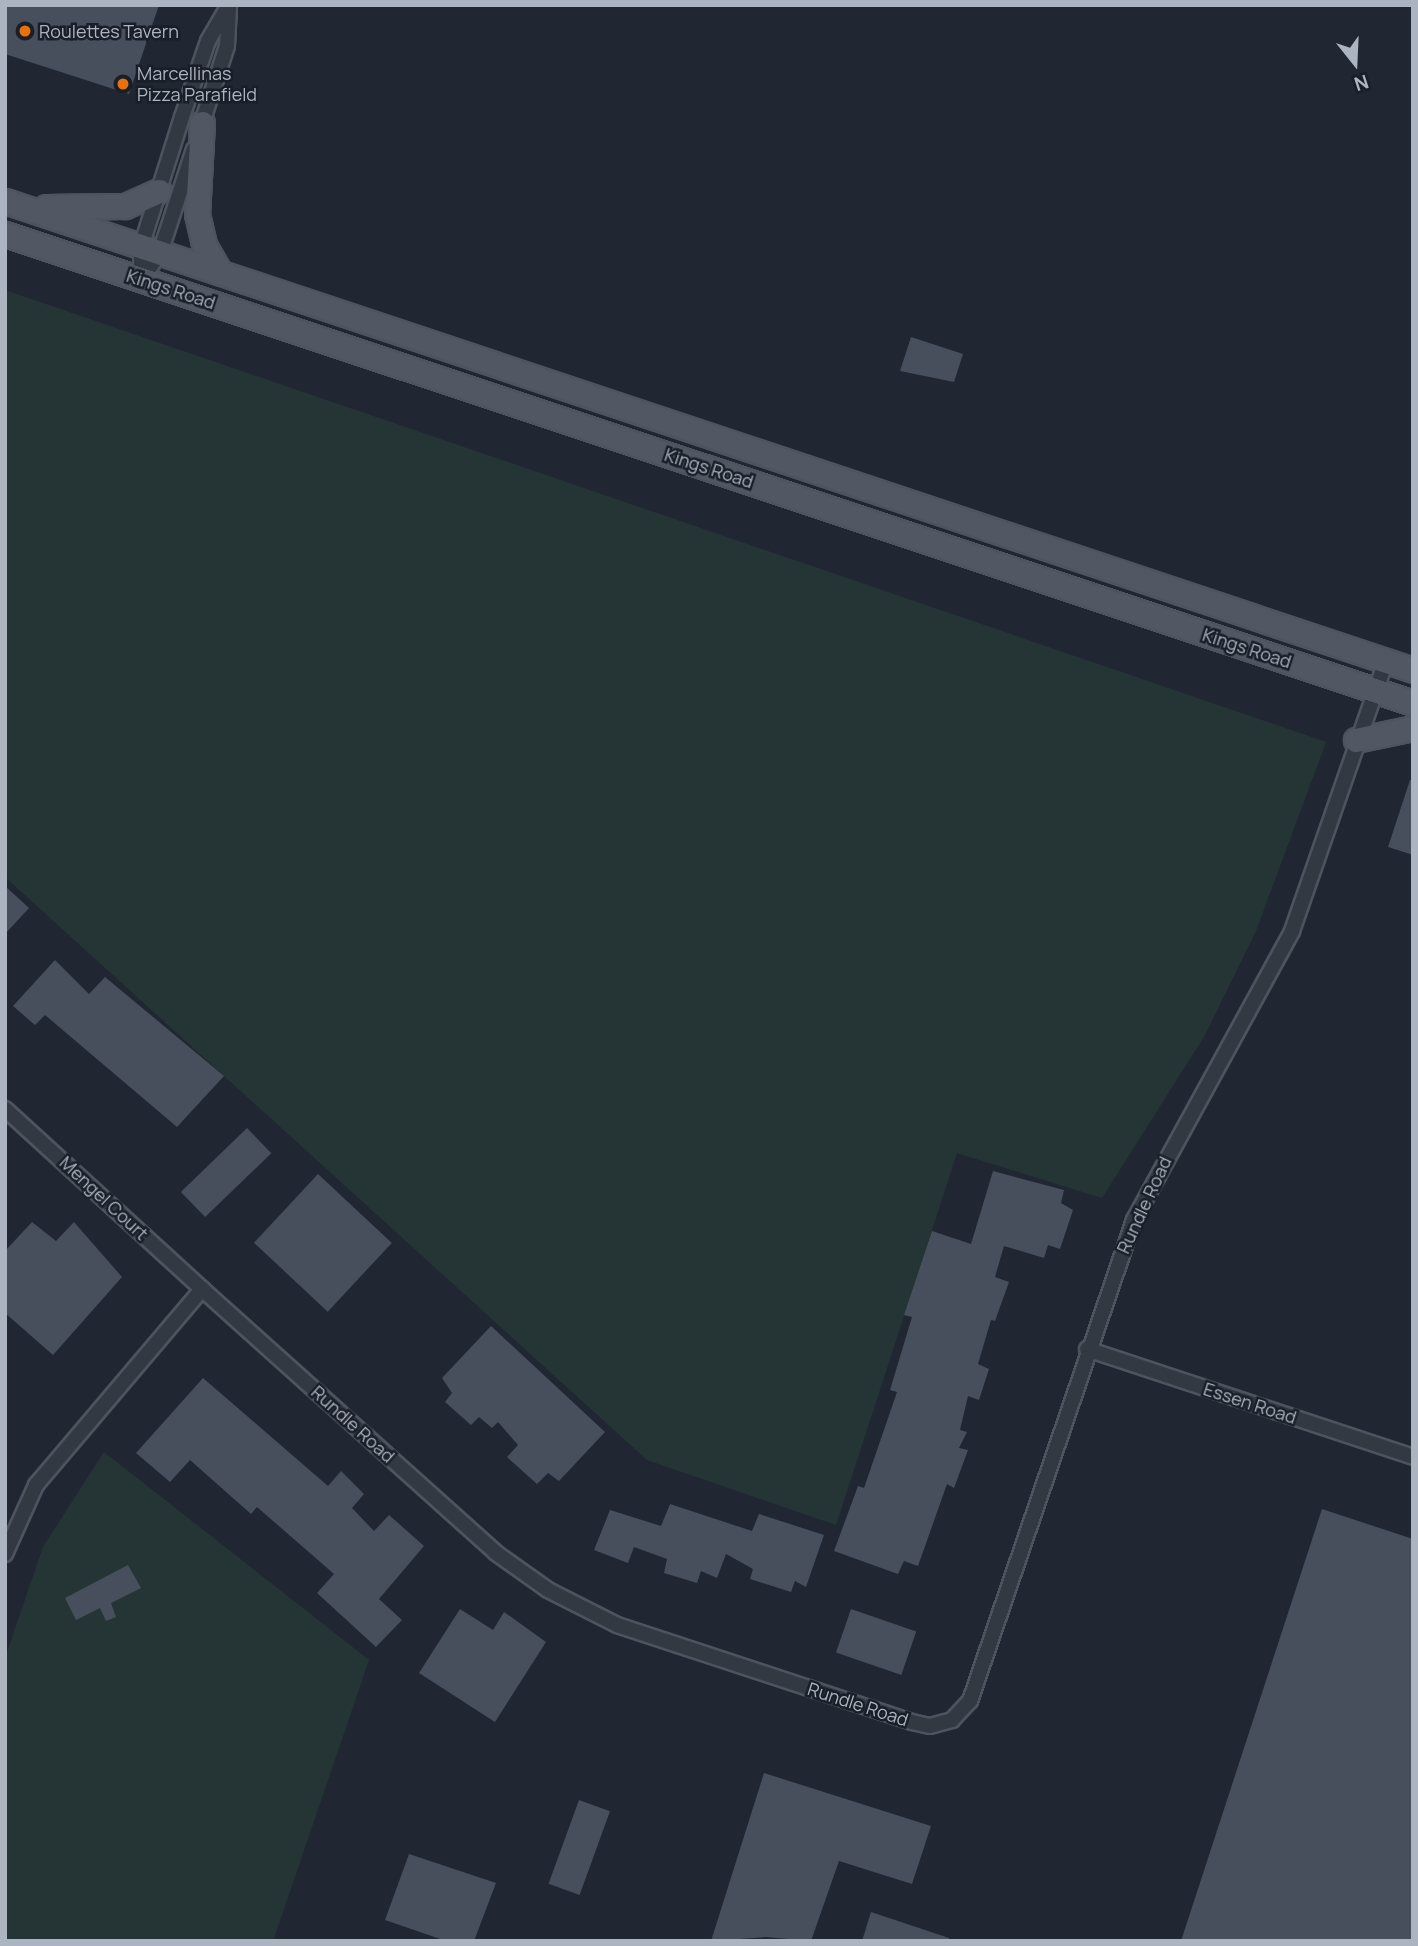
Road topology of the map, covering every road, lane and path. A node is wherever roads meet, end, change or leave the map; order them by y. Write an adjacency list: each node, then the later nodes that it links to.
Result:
1 (229, 5): 2 (street); 3 (street)
2 (202, 123): 6 (street); 7 (main road)
3 (159, 191): 4 (main road); 6 (street)
4 (12, 203): 6 (main road, Kings Road)
5 (5, 234): 8 (main road, Kings Road)
6 (151, 250): 7 (main road, Kings Road); 8 (street)
7 (220, 273): 9 (main road, Kings Road)
8 (141, 280): 11 (main road, Kings Road)
9 (1385, 661): 10 (main road, Kings Road); 11 (street, Rundle Road)
10 (1413, 670)
11 (1374, 690): 12 (main road, Kings Road); 14 (street, Rundle Road)
12 (1413, 703)
13 (1413, 728): 14 (main road)
14 (1356, 740): 17 (street, Rundle Road)
15 (5, 1109): 16 (street, Mengel Court)
16 (202, 1289): 17 (street, Rundle Road); 19 (street)
17 (1087, 1349): 18 (street, Essen Road)
18 (1413, 1457)
19 (5, 1554)

